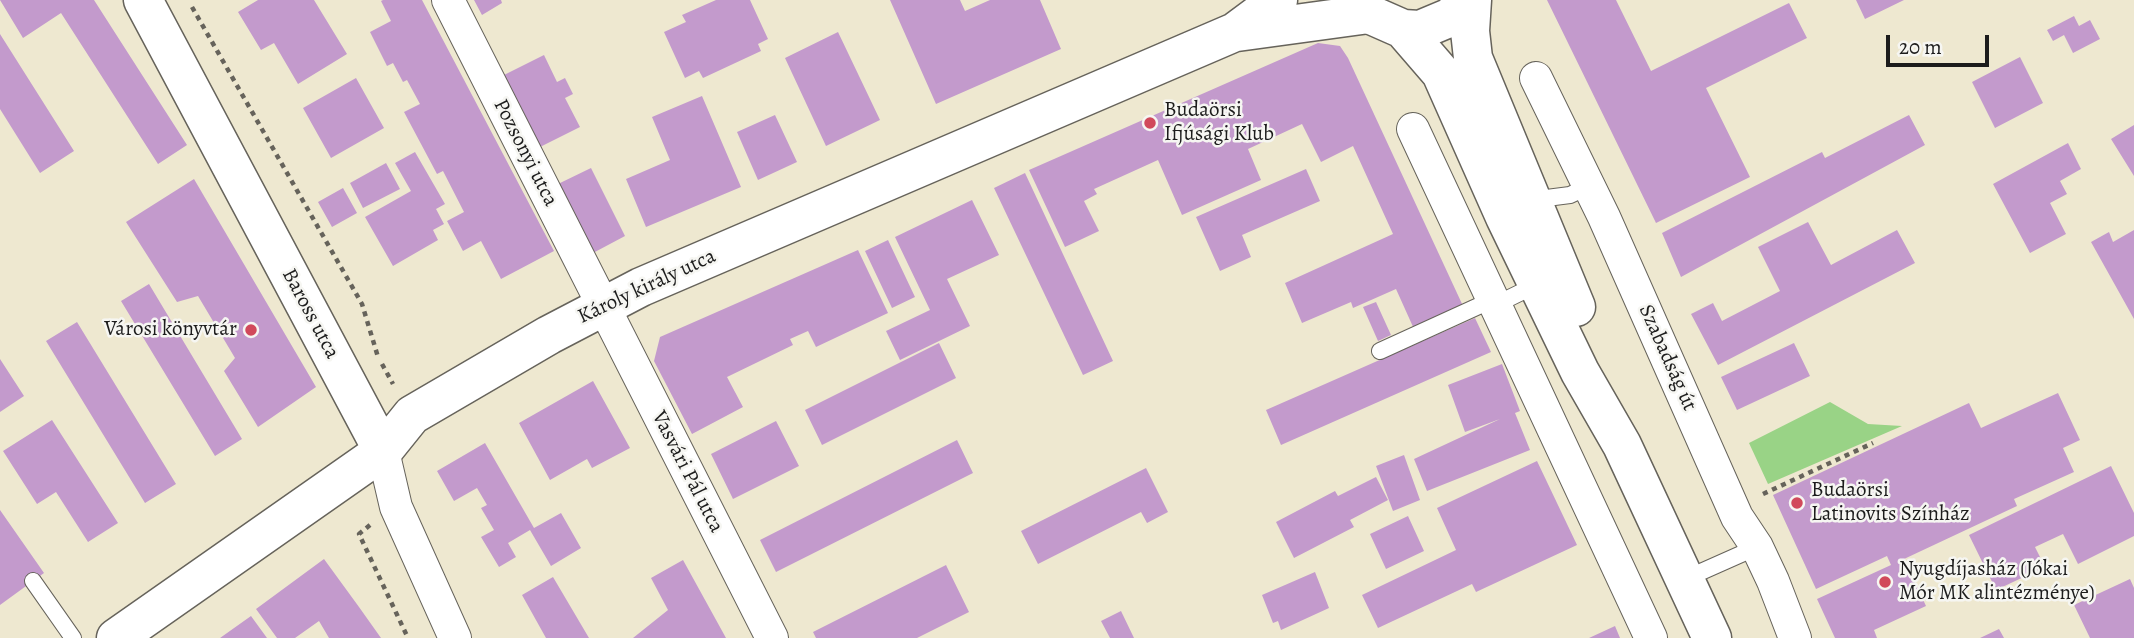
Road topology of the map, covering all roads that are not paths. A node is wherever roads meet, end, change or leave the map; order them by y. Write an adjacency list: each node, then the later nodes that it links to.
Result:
1 (144, 0): 17 (street, Baross utca)
2 (448, 0): 14 (street, Pozsonyi utca)
3 (1278, 0): 7 (street, Károly király utca)
4 (1470, 0): 6 (street); 11 (street)
5 (1363, 7): 6 (street); 7 (street, Károly király utca)
6 (1403, 29): 12 (street)
7 (1235, 32): 14 (street, Károly király utca)
8 (1536, 78): 10 (street, Szabadság út)
9 (1413, 129): 13 (street)
10 (1589, 186): 11 (lane); 18 (street, Szabadság út)
11 (1531, 200): 16 (street)
12 (1538, 285): 13 (lane); 16 (street)
13 (1495, 301): 15 (lane); 25 (street)
14 (602, 306): 17 (street, Károly király utca); 24 (street, Vasvári Pál utca)
15 (1380, 351)
16 (1622, 445): 19 (street)
17 (383, 451): 22 (street, Károly király utca); 23 (street, Baross utca)
18 (1757, 547): 19 (lane); 27 (street, Szabadság út)
19 (1685, 579): 26 (street)
20 (33, 581): 21 (lane)
21 (73, 638)
22 (116, 638)
23 (455, 638)
24 (772, 638)
25 (1651, 638)
26 (1712, 638)
27 (1795, 638)

